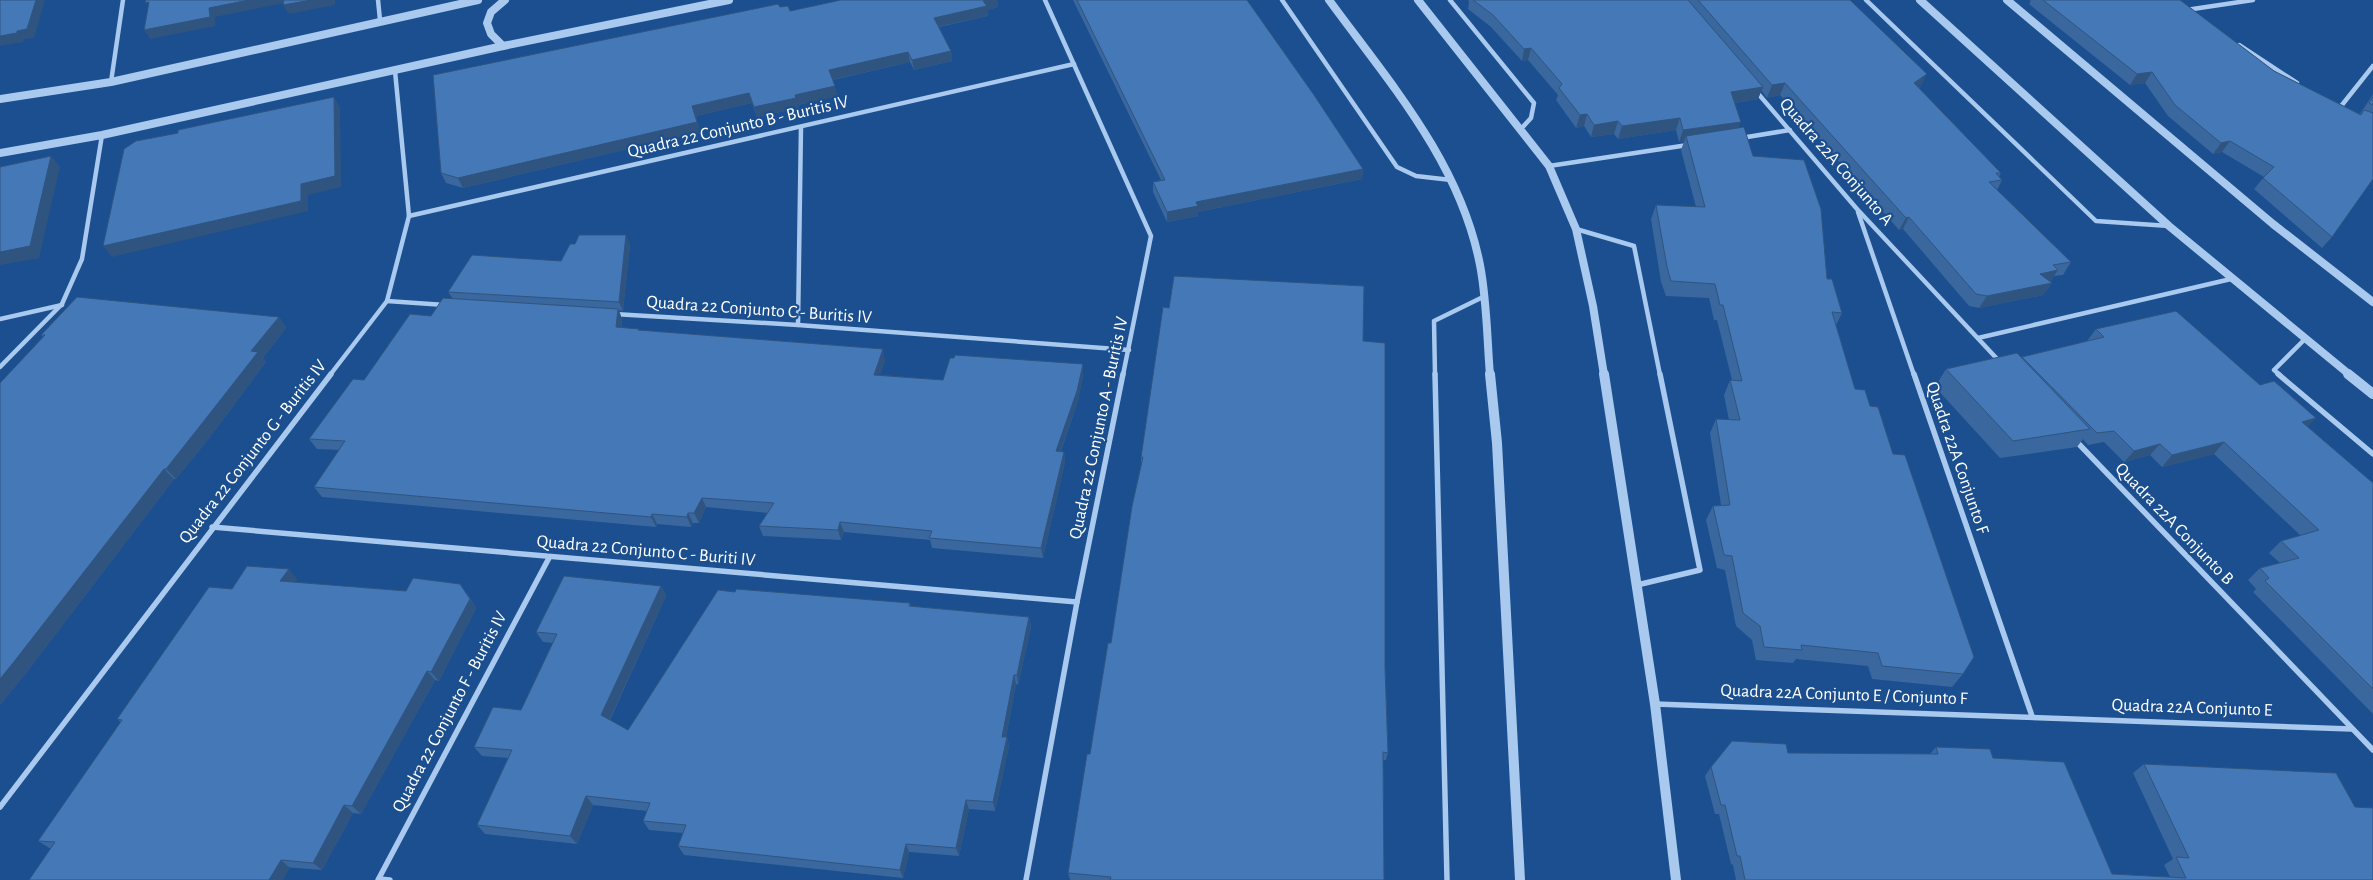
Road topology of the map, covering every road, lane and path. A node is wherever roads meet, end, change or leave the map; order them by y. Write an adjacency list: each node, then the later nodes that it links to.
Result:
1 (123, 0): 24 (street)
2 (378, 0): 18 (street)
3 (478, 0): 18 (street)
4 (505, 0): 20 (street)
5 (729, 0): 20 (street)
6 (1045, 0): 21 (street, Quadra 22 Conjunto A - Buritis IV)
7 (1282, 0): 39 (street)
8 (1329, 0): 39 (street)
9 (1418, 0): 32 (street)
10 (1450, 0): 32 (street)
11 (1866, 0): 42 (street)
12 (1920, 0): 42 (street)
13 (2007, 0): 47 (street)
14 (2253, 0): 16 (street)
15 (2179, 5): 16 (street)
16 (2185, 10): 17 (street)
17 (2193, 15)
18 (380, 20): 24 (street)
19 (2234, 41): 26 (street)
20 (503, 46): 23 (street)
21 (1074, 64): 31 (street, Quadra 22 Conjunto B - Buritis IV); 55 (street, Quadra 22 Conjunto A - Buritis IV)
22 (2373, 66): 29 (street)
23 (395, 71): 34 (street); 41 (street, Quadra 22 Conjunto G - Buritis IV)
24 (111, 82): 27 (street)
25 (1753, 87): 33 (street, Quadra 22A Conjunto A)
26 (2306, 89)
27 (0, 99)
28 (2330, 105): 29 (street)
29 (2338, 110): 30 (street)
30 (2347, 114)
31 (801, 127): 41 (street, Quadra 22 Conjunto B - Buritis IV); 52 (street)
32 (1520, 130): 38 (street)
33 (1790, 130): 35 (street); 40 (street, Quadra 22A Conjunto A)
34 (102, 135): 37 (street); 48 (street)
35 (1732, 139)
36 (1693, 145): 38 (street)
37 (0, 153)
38 (1549, 166): 43 (street)
39 (1451, 180): 45 (street)
40 (1857, 209): 53 (street, Quadra 22A Conjunto A); 66 (street, Quadra 22A Conjunto F)
41 (409, 216): 46 (street, Quadra 22 Conjunto G - Buritis IV)
42 (2169, 226): 44 (street)
43 (1576, 229): 63 (street); 63 (street)
44 (2231, 279): 53 (street); 54 (street)
45 (1484, 297): 73 (street); 74 (street)
46 (387, 301): 49 (street); 61 (street, Quadra 22 Conjunto G - Buritis IV)
47 (2373, 302)
48 (62, 304): 51 (street); 57 (street)
49 (456, 305)
50 (612, 314): 52 (street, Quadra 22 Conjunto C - Buritis IV)
51 (0, 319)
52 (798, 325): 55 (street, Quadra 22 Conjunto C - Buritis IV)
53 (1978, 338): 56 (street)
54 (2305, 339): 58 (street); 60 (street)
55 (1130, 350): 64 (street, Quadra 22 Conjunto A - Buritis IV)
56 (2005, 366)
57 (0, 367)
58 (2373, 394)
59 (2073, 438): 67 (street, Quadra 22A Conjunto B)
60 (2373, 454)
61 (212, 527): 62 (street, Quadra 22 Conjunto C - Buriti IV); 69 (street, Quadra 22 Conjunto G - Buritis IV)
62 (549, 558): 64 (street, Quadra 22 Conjunto C - Buriti IV); 70 (street, Quadra 22 Conjunto F - Buritis IV)
63 (1636, 585): 65 (street)
64 (1077, 602): 72 (street, Quadra 22 Conjunto A - Buritis IV)
65 (1654, 704): 66 (street, Quadra 22A Conjunto E / Conjunto F); 75 (street)
66 (2032, 716): 67 (street, Quadra 22A Conjunto E)
67 (2351, 729): 68 (street, Quadra 22A Conjunto B)
68 (2373, 750)
69 (0, 807)
70 (378, 879): 71 (street)
71 (390, 880)
72 (1026, 880)
73 (1447, 880)
74 (1520, 880)
75 (1676, 880)

